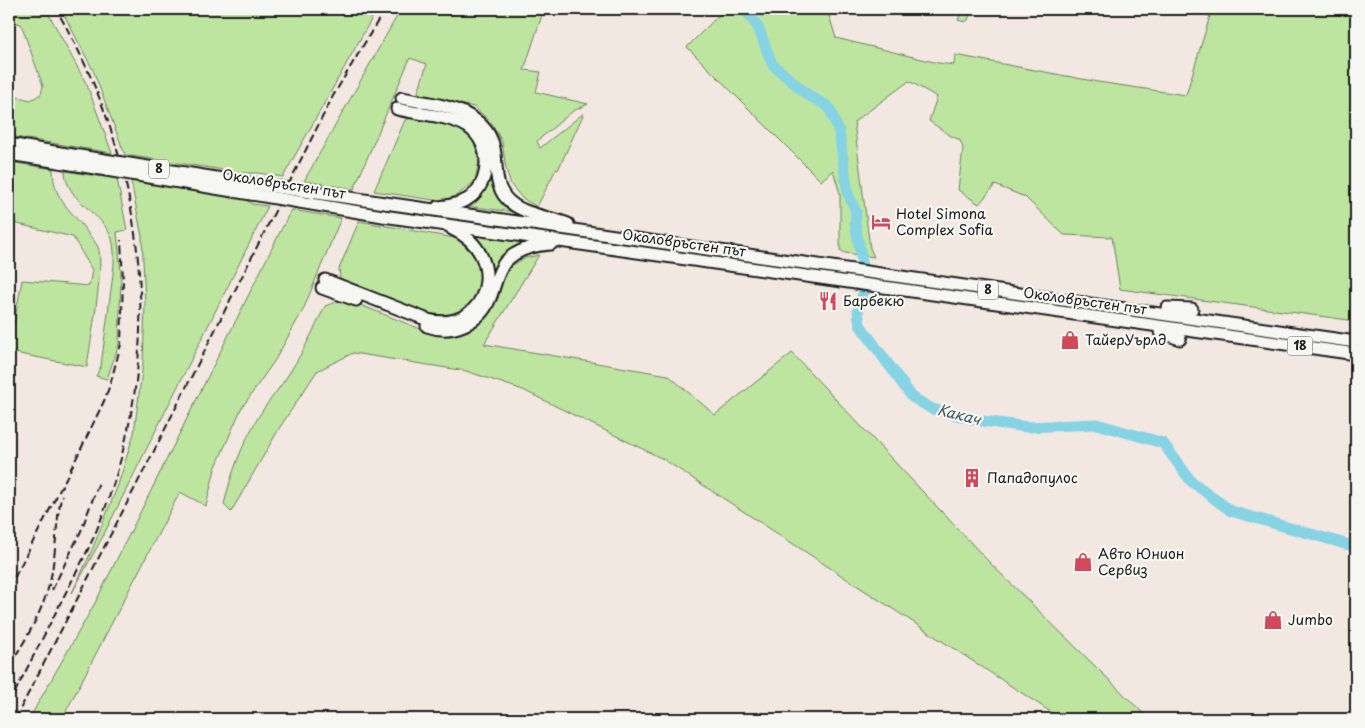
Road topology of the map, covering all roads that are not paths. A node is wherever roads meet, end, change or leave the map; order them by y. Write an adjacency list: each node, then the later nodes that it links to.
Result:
1 (402, 98): 8 (highway)
2 (397, 109): 6 (highway)
3 (9, 144): 5 (highway, Околовръстен път / 8)
4 (9, 154): 5 (highway, Околовръстен път / 8)
5 (47, 156): 6 (highway, Околовръстен път / 8, bridge); 7 (highway, Околовръстен път / 8, bridge)
6 (416, 208): 8 (highway, Околовръстен път / 8)
7 (414, 220): 9 (highway, Околовръстен път / 8); 9 (highway)
8 (586, 232): 12 (highway, Околовръстен път / 8)
9 (565, 243): 10 (highway, Околовръстен път / 8)
10 (696, 260): 11 (highway); 12 (highway, Околовръстен път / 8)
11 (675, 266)
12 (845, 275): 13 (highway, Околовръстен път / 8)
13 (875, 279): 14 (highway, Околовръстен път / 8); 16 (highway, Околовръстен път / 8)
14 (1102, 307): 15 (highway, 8); 19 (highway, Околовръстен път / 18)
15 (1192, 309)
16 (1064, 312): 17 (highway, Околовръстен път / 18)
17 (1125, 320): 18 (highway); 20 (highway, Околовръстен път / 18)
18 (1180, 339)
19 (1356, 342)
20 (1356, 354)

